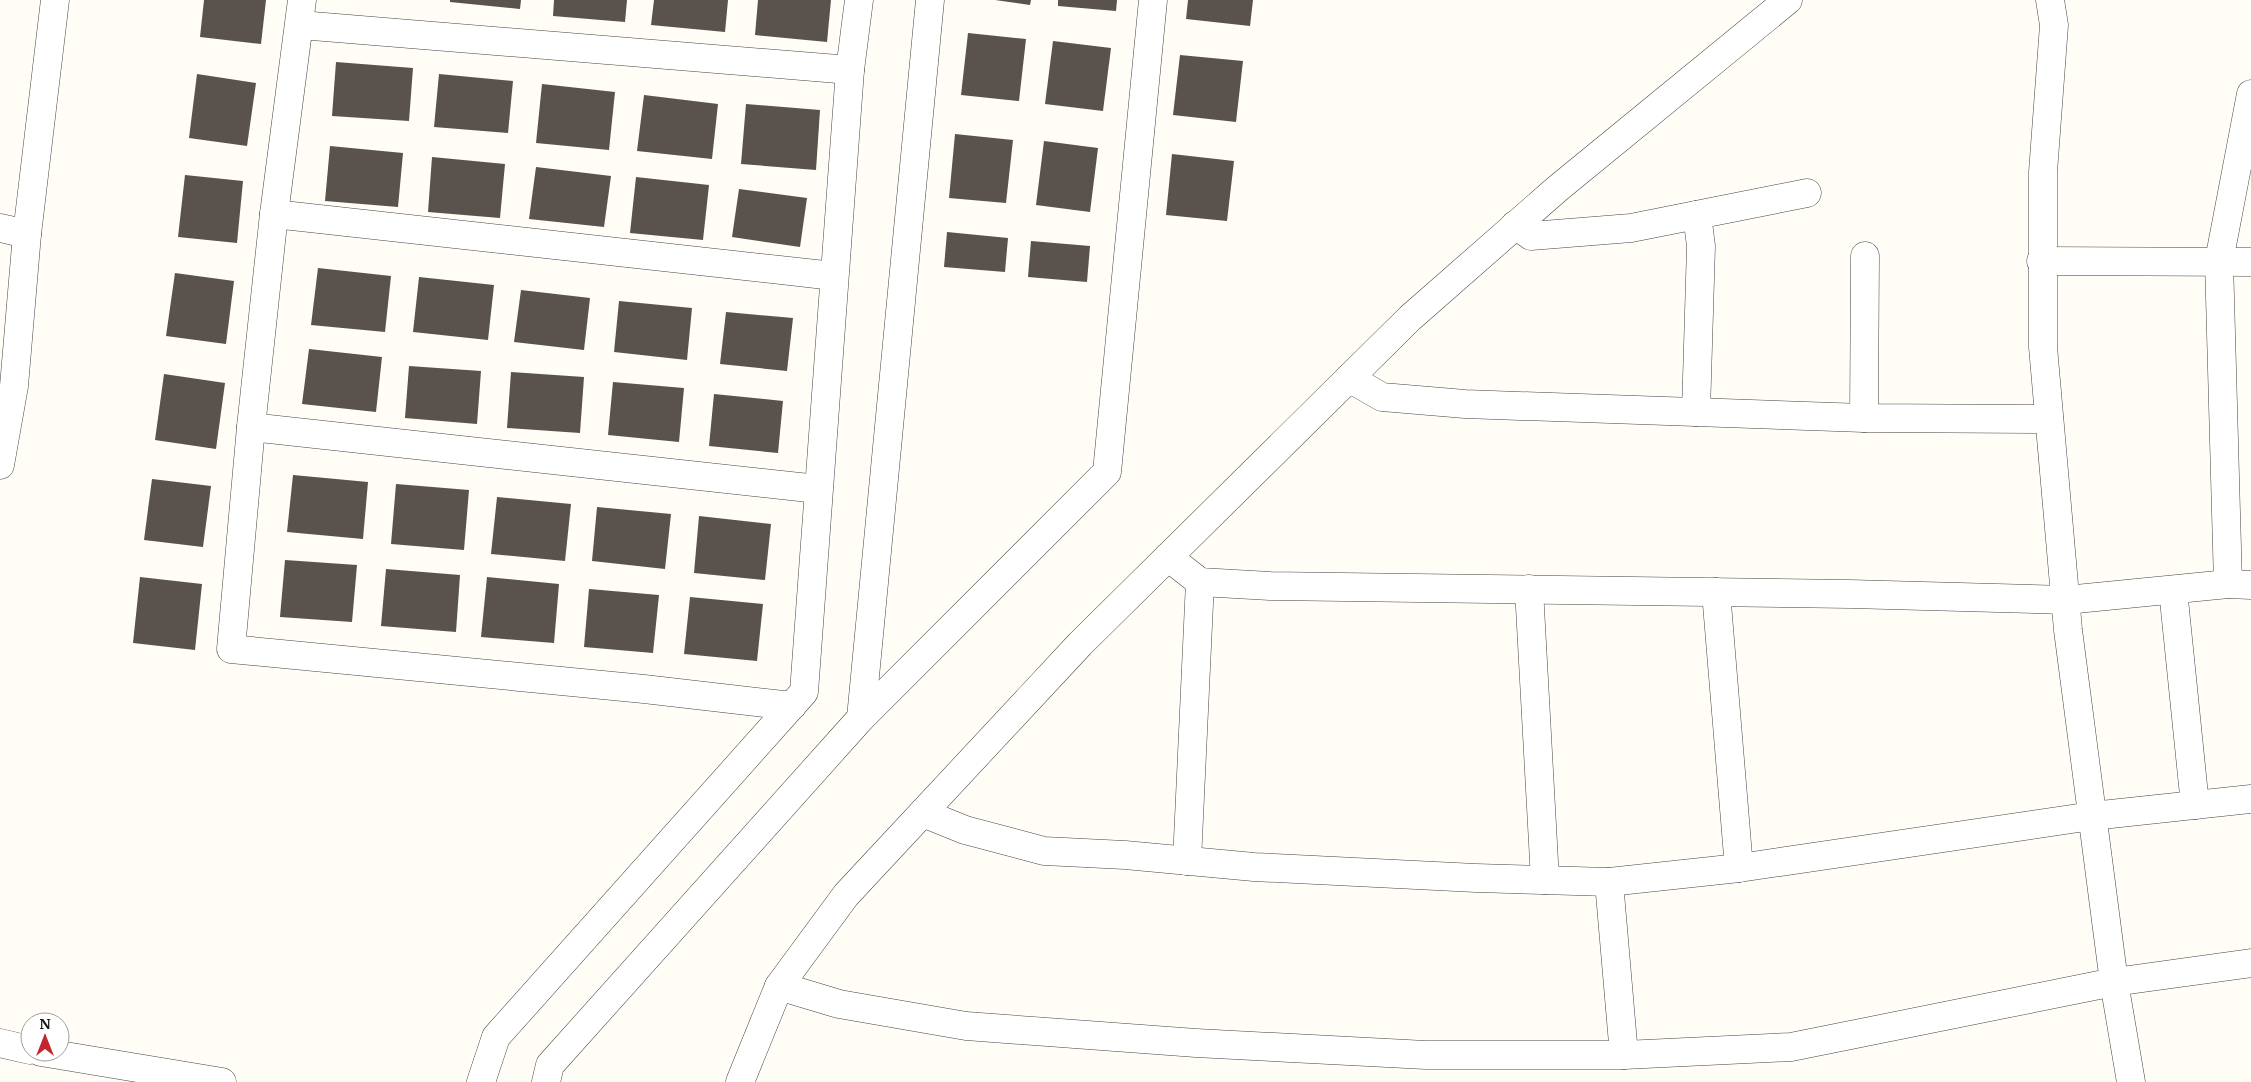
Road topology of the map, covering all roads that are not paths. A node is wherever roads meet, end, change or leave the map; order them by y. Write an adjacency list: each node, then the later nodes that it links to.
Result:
1 (55, 0): 15 (street)
2 (859, 0): 8 (street)
3 (930, 0): 37 (street)
4 (1152, 0): 37 (street)
5 (1788, 0): 13 (street)
6 (2050, 0): 18 (street)
7 (301, 13): 8 (street); 11 (street)
8 (850, 70): 20 (street)
9 (2251, 94): 17 (street)
10 (1807, 193): 12 (street)
11 (274, 214): 20 (street); 26 (street)
12 (1697, 215): 13 (street); 23 (street)
13 (1515, 225): 21 (street)
14 (0, 228): 15 (street)
15 (27, 234): 22 (street)
16 (1865, 256): 24 (street)
17 (2219, 261): 18 (street); 19 (street); 31 (street)
18 (2041, 262): 25 (street)
19 (2251, 262)
20 (834, 276): 28 (street)
21 (1349, 378): 23 (street); 29 (street)
22 (7, 384): 27 (street)
23 (1696, 412): 24 (street)
24 (1864, 418): 25 (street)
25 (2049, 419): 35 (street)
26 (250, 427): 28 (street); 36 (street)
27 (0, 465)
28 (818, 489): 36 (street)
29 (1168, 557): 30 (street); 40 (street)
30 (1200, 582): 32 (street); 42 (street)
31 (2239, 584): 33 (street)
32 (1530, 589): 34 (street); 44 (street)
33 (2173, 590): 35 (street); 39 (street)
34 (1716, 592): 35 (street); 43 (street)
35 (2066, 600): 41 (street)
36 (792, 706): 54 (street)
37 (861, 718): 55 (street)
38 (2251, 799): 39 (street)
39 (2195, 805): 41 (street)
40 (923, 813): 42 (street); 48 (street)
41 (2092, 816): 43 (street); 47 (street)
42 (1187, 861): 44 (street)
43 (1739, 868): 45 (street)
44 (1545, 880): 45 (street)
45 (1609, 882): 51 (street)
46 (2251, 962): 47 (street)
47 (2114, 982): 51 (street); 57 (street)
48 (779, 986): 51 (street); 56 (street)
49 (0, 1043): 50 (street)
50 (20, 1048)
51 (1624, 1055)
52 (70, 1057): 53 (street)
53 (222, 1082)
54 (481, 1082)
55 (546, 1082)
56 (740, 1082)
57 (2131, 1082)

